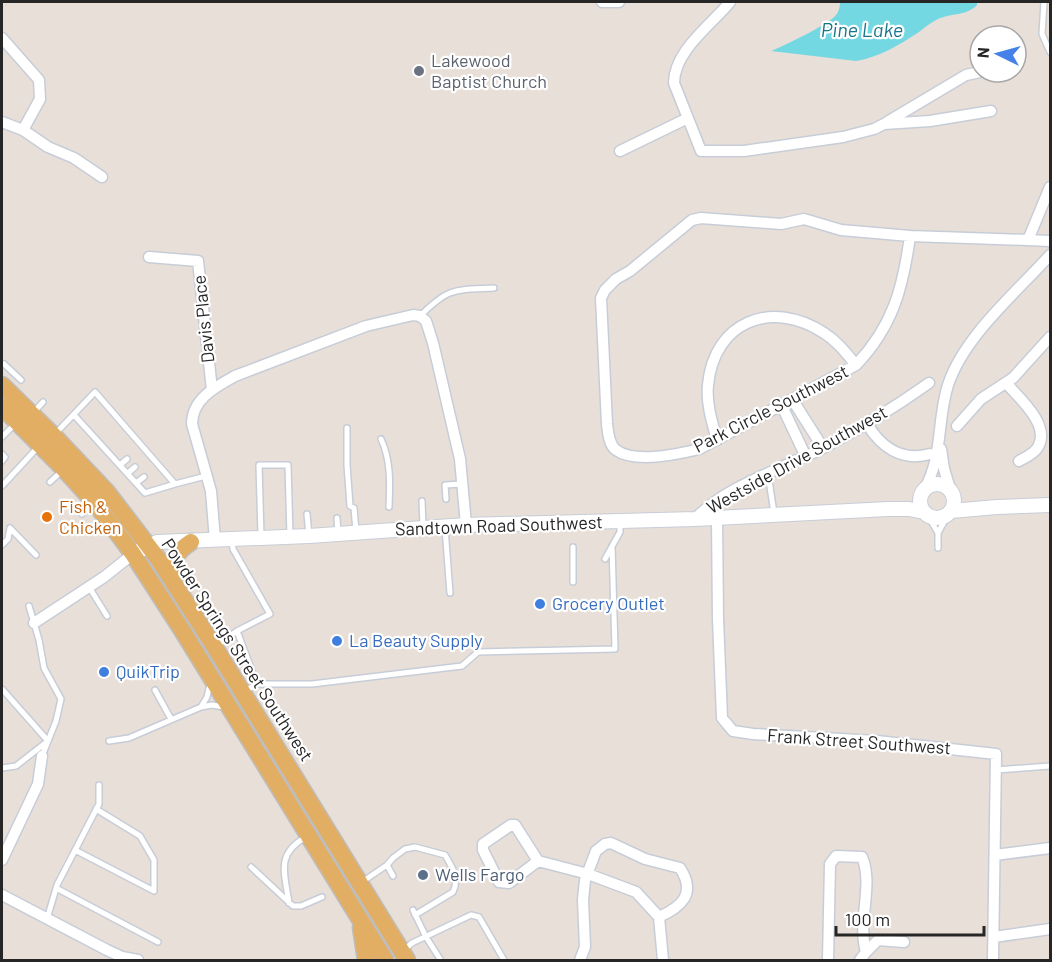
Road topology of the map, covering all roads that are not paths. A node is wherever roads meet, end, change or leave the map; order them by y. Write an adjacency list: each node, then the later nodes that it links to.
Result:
1 (602, 2): 2 (street)
2 (619, 2)
3 (730, 2): 9 (street)
4 (1044, 2): 6 (lane)
5 (2, 38): 12 (street)
6 (1050, 52)
7 (968, 75): 11 (street)
8 (991, 111): 11 (street)
9 (688, 118): 11 (street); 13 (street)
10 (2, 122): 12 (street)
11 (884, 123)
12 (23, 130): 14 (street)
13 (620, 151)
14 (102, 177)
15 (1050, 187): 17 (street)
16 (910, 236): 17 (street); 25 (street, Park Circle Southwest); 54 (street, Park Circle Southwest)
17 (1028, 240): 18 (street)
18 (1050, 241)
19 (1050, 255): 52 (street)
20 (149, 256): 31 (street, Davis Place)
21 (494, 288): 22 (lane)
22 (420, 316): 31 (street); 75 (street)
23 (1050, 337): 30 (street)
24 (4, 364): 26 (lane)
25 (856, 365): 32 (street, Park Circle Southwest); 54 (street)
26 (11, 370): 27 (lane); 28 (lane)
27 (21, 380)
28 (2, 383): 35 (main road, Powder Springs Street Southwest)
29 (928, 383): 41 (street, Westside Drive Southwest)
30 (1006, 383): 42 (street); 64 (street)
31 (212, 390): 70 (street)
32 (786, 402): 54 (street, Park Circle Southwest); 58 (street); 62 (street)
33 (2, 408): 35 (main road, Powder Springs Street Southwest)
34 (109, 408): 36 (lane); 37 (lane); 38 (lane)
35 (31, 413): 49 (lane); 53 (main road, Powder Springs Street Southwest)
36 (103, 414)
37 (74, 415): 45 (lane); 53 (lane)
38 (117, 418): 40 (lane); 43 (lane)
39 (93, 423): 45 (lane)
40 (111, 423)
41 (867, 424): 58 (street, Westside Drive Southwest); 60 (street)
42 (957, 426)
43 (126, 428): 47 (lane); 48 (lane)
44 (347, 428): 100 (lane)
45 (87, 429): 50 (lane)
46 (102, 432): 50 (lane)
47 (121, 433)
48 (133, 436): 55 (lane); 74 (lane)
49 (2, 437)
50 (95, 438): 57 (lane)
51 (381, 439): 84 (lane)
52 (940, 439): 77 (street); 78 (street)
53 (47, 440): 67 (main road, Powder Springs Street Southwest); 76 (lane); 110 (main road, Powder Springs Street Southwest)
54 (717, 440)
55 (128, 441)
56 (110, 442): 57 (lane)
57 (104, 447): 61 (lane)
58 (823, 448): 62 (street, Westside Drive Southwest)
59 (118, 450): 61 (lane)
60 (930, 454)
61 (112, 456): 65 (lane)
62 (806, 457): 69 (street, Westside Drive Southwest)
63 (127, 459): 65 (lane)
64 (1019, 461)
65 (120, 465): 68 (lane)
66 (135, 467): 68 (lane)
67 (64, 469): 72 (lane); 81 (main road, Powder Springs Street Southwest)
68 (128, 473): 73 (lane)
69 (768, 474): 90 (lane); 93 (street, Westside Drive Southwest)
70 (206, 476): 74 (lane); 106 (street)
71 (144, 477): 73 (lane)
72 (50, 482)
73 (136, 483): 74 (lane)
74 (175, 484)
75 (462, 484): 79 (lane); 95 (street)
76 (2, 486)
77 (924, 490): 78 (street); 85 (street, Sandtown Road Southwest); 89 (street)
78 (952, 494): 83 (street); 86 (street)
79 (446, 499)
80 (422, 501): 97 (lane)
81 (95, 503): 87 (lane); 114 (main road, Powder Springs Street Southwest)
82 (1050, 505): 83 (street)
83 (1013, 506): 86 (street)
84 (389, 507)
85 (868, 511): 89 (street, Sandtown Road Southwest); 90 (street, Sandtown Road Southwest)
86 (950, 512): 89 (street); 101 (lane)
87 (82, 514)
88 (308, 514): 103 (lane)
89 (926, 514): 101 (lane)
90 (774, 515): 92 (street, Sandtown Road Southwest)
91 (337, 518): 102 (lane)
92 (717, 518): 93 (street, Sandtown Road Southwest); 138 (street, Frank Street Southwest)
93 (695, 519): 94 (street, Sandtown Road Southwest)
94 (620, 521): 95 (street, Sandtown Road Southwest); 111 (lane)
95 (466, 525): 96 (street, Sandtown Road Southwest)
96 (445, 526): 97 (street, Sandtown Road Southwest); 120 (lane)
97 (423, 527): 100 (street, Sandtown Road Southwest)
98 (10, 528): 99 (lane); 109 (lane); 115 (lane)
99 (2, 531)
100 (356, 533): 102 (street, Sandtown Road Southwest)
101 (938, 533): 113 (lane)
102 (338, 534): 103 (street, Sandtown Road Southwest)
103 (309, 536): 104 (street, Sandtown Road Southwest)
104 (290, 537): 105 (street, Sandtown Road Southwest); 105 (lane)
105 (261, 538): 107 (street, Sandtown Road Southwest)
106 (215, 540): 107 (street, Sandtown Road Southwest); 108 (street, Sandtown Road Southwest)
107 (232, 540): 124 (lane)
108 (191, 542): 110 (street, Sandtown Road Southwest); 117 (main road)
109 (2, 545)
110 (148, 546): 114 (street, Sandtown Road Southwest); 117 (main road, Powder Springs Street Southwest)
111 (612, 546): 116 (lane); 127 (lane)
112 (573, 547): 118 (lane)
113 (938, 548)
114 (133, 554): 119 (street); 126 (main road, Powder Springs Street Southwest)
115 (36, 555)
116 (605, 559)
117 (172, 580): 125 (main road, Powder Springs Street Southwest)
118 (573, 582)
119 (89, 587): 122 (lane); 123 (street)
120 (450, 593)
121 (29, 606): 123 (lane)
122 (107, 616)
123 (34, 623): 133 (lane)
124 (237, 631): 125 (lane); 127 (lane)
125 (214, 646): 127 (main road, Powder Springs Street Southwest)
126 (210, 676): 130 (lane); 131 (main road, Powder Springs Street Southwest)
127 (250, 688): 151 (main road, Powder Springs Street Southwest)
128 (2, 689): 133 (lane)
129 (155, 690): 132 (lane)
130 (201, 707): 131 (lane); 132 (lane)
131 (231, 710): 141 (main road, Powder Springs Street Southwest)
132 (171, 719): 134 (lane)
133 (48, 741): 135 (lane); 137 (lane)
134 (109, 741)
135 (42, 756): 145 (street)
136 (1050, 766): 138 (lane)
137 (2, 768)
138 (996, 770): 144 (street)
139 (99, 785): 140 (lane)
140 (96, 809): 143 (lane); 143 (lane)
141 (308, 836): 155 (lane); 156 (main road, Powder Springs Street Southwest)
142 (1050, 848): 144 (street)
143 (75, 850): 152 (lane)
144 (995, 855): 161 (street)
145 (2, 860)
146 (538, 861): 146 (street); 149 (street)
147 (387, 865): 150 (lane); 151 (lane); 160 (lane)
148 (251, 867): 155 (lane)
149 (588, 874): 157 (street); 157 (street); 170 (street)
150 (393, 876)
151 (360, 883): 165 (main road, Powder Springs Street Southwest)
152 (56, 888): 158 (lane); 162 (lane)
153 (2, 895): 158 (street)
154 (322, 897): 155 (lane)
155 (289, 903)
156 (359, 917): 165 (main road, Powder Springs Street Southwest); 168 (main road)
157 (659, 917): 171 (street)
158 (47, 919): 167 (street)
159 (1050, 929): 161 (street)
160 (426, 937): 165 (lane); 166 (lane); 169 (lane)
161 (994, 937): 173 (street)
162 (159, 942)
163 (904, 942): 164 (street)
164 (863, 956): 172 (street)
165 (396, 958)
166 (440, 959)
167 (138, 960)
168 (366, 960)
169 (504, 960)
170 (580, 960)
171 (663, 960)
172 (828, 960)
173 (993, 960)

